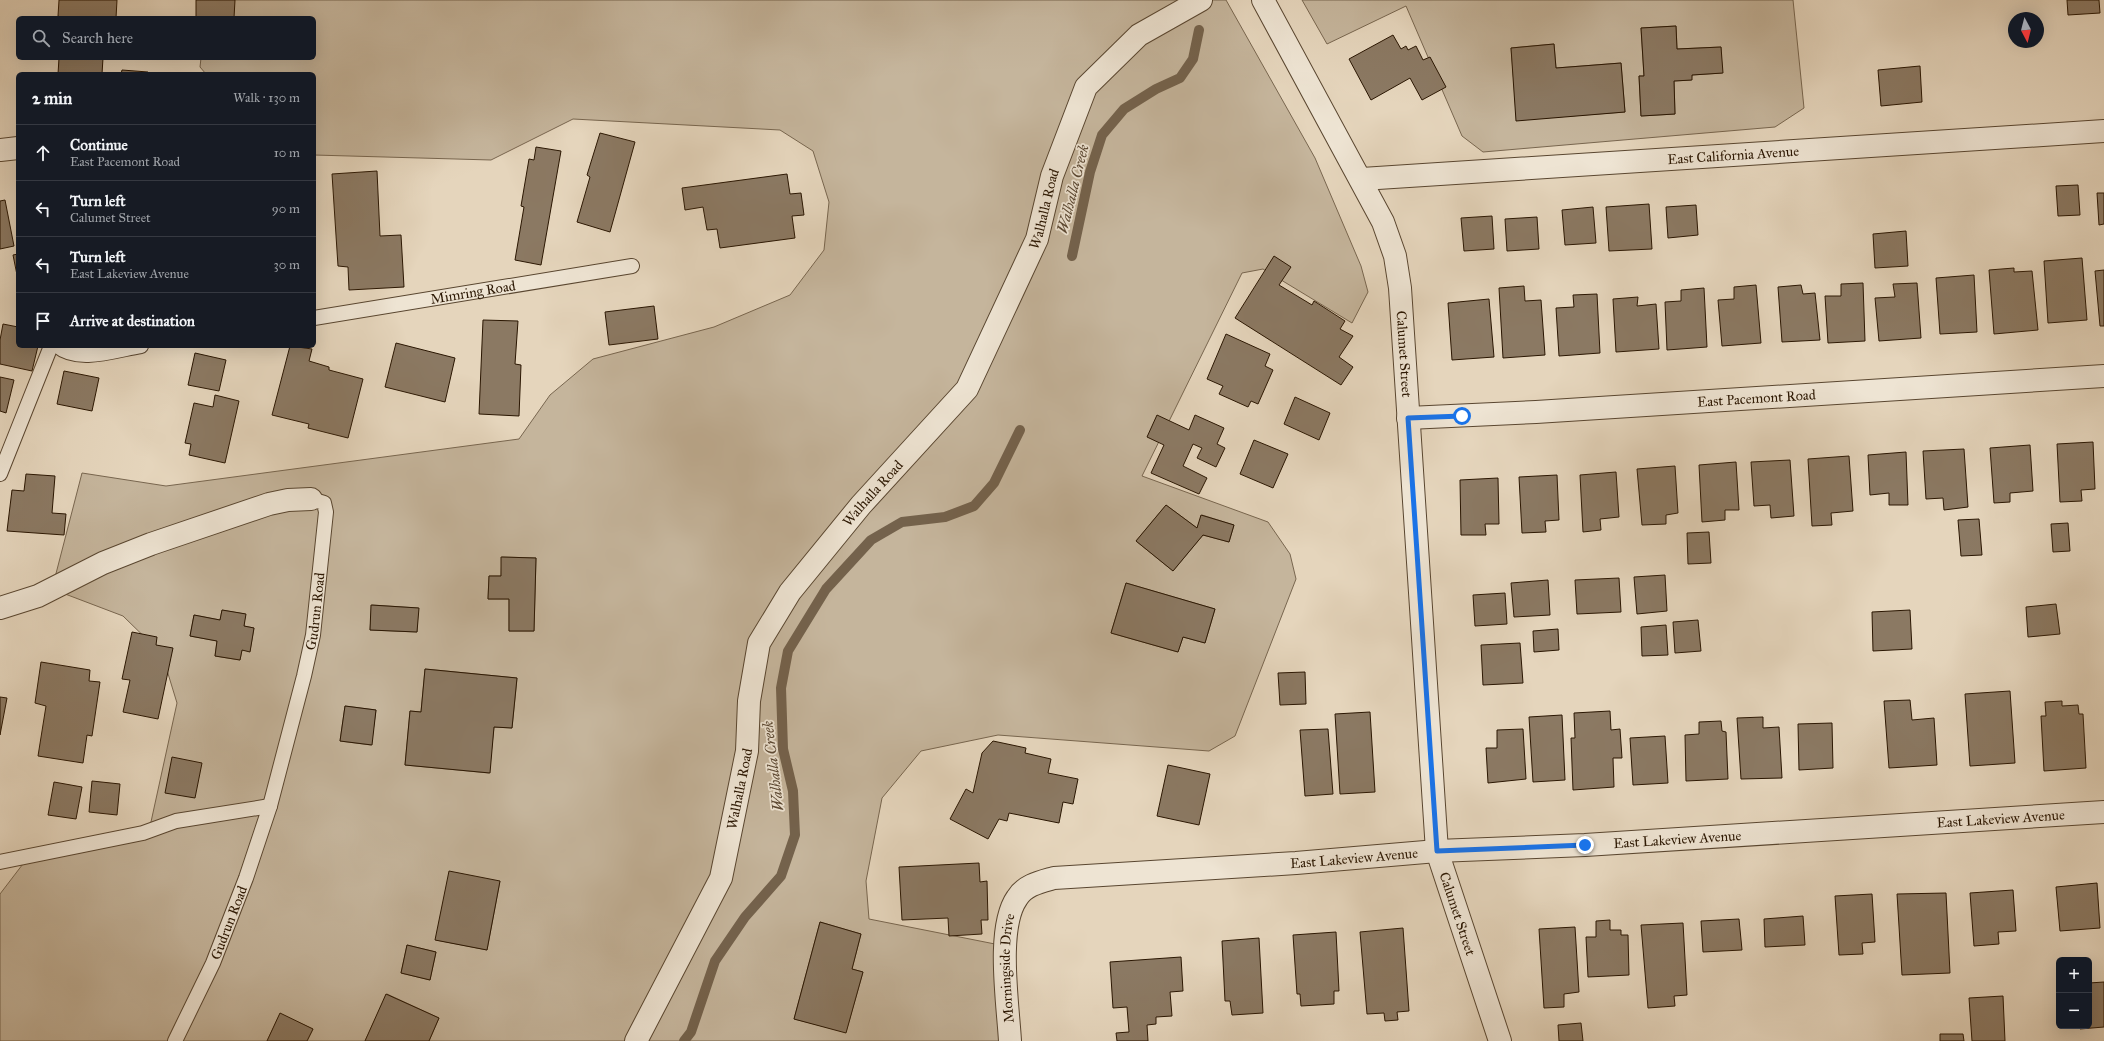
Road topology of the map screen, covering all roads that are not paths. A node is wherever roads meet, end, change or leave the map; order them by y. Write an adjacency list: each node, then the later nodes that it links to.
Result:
1 (1202, 0): 23 (street, Walhalla Road)
2 (1263, 0): 6 (street, Calumet Street)
3 (2104, 131): 6 (street, East California Avenue)
4 (16, 148): 5 (street)
5 (0, 150)
6 (1362, 178): 13 (street, Calumet Street)
7 (632, 266): 8 (lane, Mimring Road)
8 (316, 318)
9 (50, 348): 14 (lane)
10 (60, 348): 11 (lane)
11 (129, 348)
12 (2104, 376): 13 (street, East Pacemont Road)
13 (1408, 418): 19 (street, Calumet Street)
14 (0, 474)
15 (311, 499): 16 (street, Gudrun Road); 17 (lane, Gudrun Road)
16 (0, 608)
17 (270, 806): 20 (lane); 22 (lane, Gudrun Road)
18 (2104, 812): 19 (street, East Lakeview Avenue)
19 (1437, 851): 21 (street, East Lakeview Avenue); 25 (street, Calumet Street)
20 (0, 862)
21 (1017, 898): 24 (street, Morningside Drive)
22 (175, 1041)
23 (636, 1041)
24 (1010, 1041)
25 (1500, 1041)

